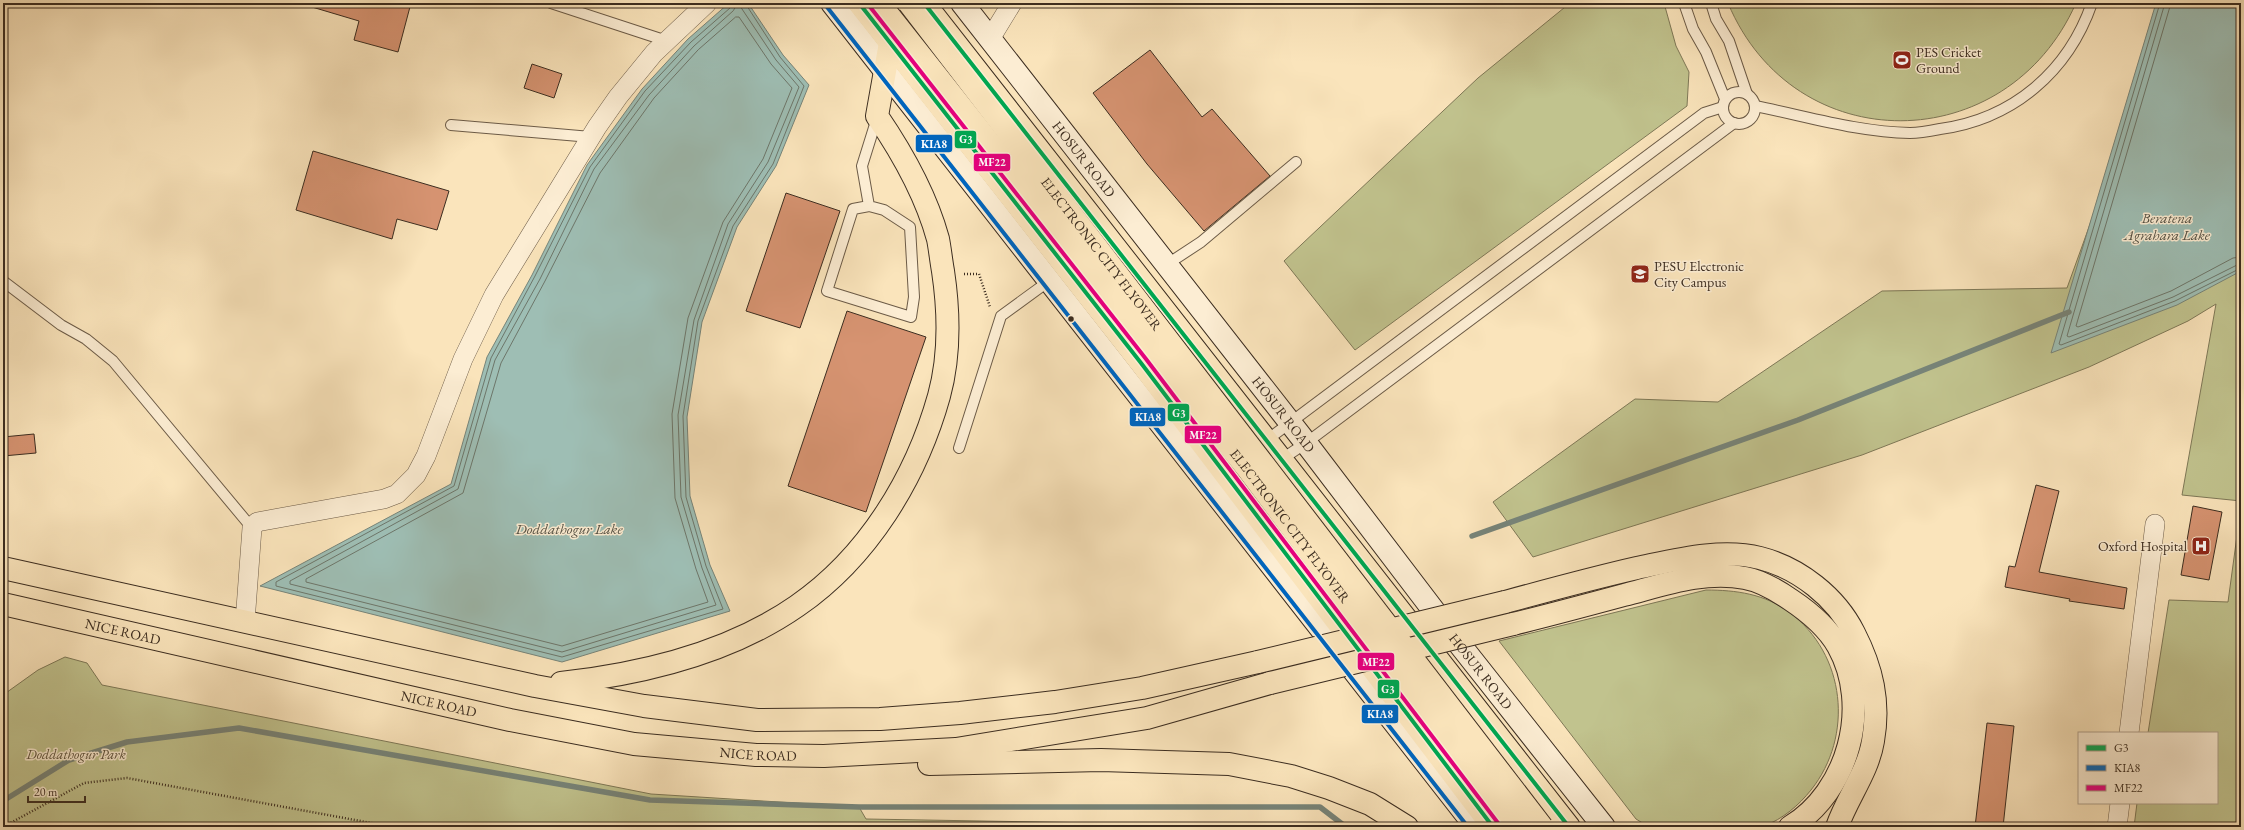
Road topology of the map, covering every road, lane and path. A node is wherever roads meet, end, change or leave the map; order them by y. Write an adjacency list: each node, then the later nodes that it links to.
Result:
1 (551, 3): 14 (lane)
2 (707, 3): 14 (street)
3 (832, 3): 16 (street)
4 (859, 3): 15 (highway)
5 (879, 3): 50 (highway, ELECTRONIC CITY FLYOVER, bridge)
6 (909, 3): 51 (highway, ELECTRONIC CITY FLYOVER, bridge)
7 (924, 3): 32 (highway, HOSUR ROAD)
8 (962, 3): 13 (street, HOSUR ROAD)
9 (1012, 3): 13 (street)
10 (1684, 3): 18 (lane)
11 (1711, 3): 17 (lane)
12 (2092, 3): 19 (lane)
13 (990, 39): 26 (street, HOSUR ROAD)
14 (667, 41): 23 (street)
15 (890, 43): 16 (highway); 49 (highway)
16 (885, 71): 20 (highway); 29 (street)
17 (1747, 94): 18 (lane); 19 (lane)
18 (1724, 103): 21 (lane); 31 (lane)
19 (1755, 106): 21 (lane)
20 (877, 116): 25 (lane); 41 (highway)
21 (1734, 123): 33 (lane)
22 (451, 125): 23 (lane)
23 (591, 137): 37 (street)
24 (1296, 162): 26 (lane)
25 (869, 206): 25 (lane)
26 (1166, 265): 31 (street, HOSUR ROAD)
27 (963, 274): 30 (path)
28 (3, 281): 37 (lane)
29 (1049, 281): 30 (lane); 48 (street)
30 (1001, 316): 34 (lane)
31 (1290, 424): 32 (lane); 33 (street, HOSUR ROAD)
32 (1267, 440): 35 (highway, HOSUR ROAD)
33 (1306, 443): 35 (lane); 53 (street, HOSUR ROAD)
34 (959, 448)
35 (1282, 459): 52 (highway, HOSUR ROAD)
36 (2156, 524): 42 (street)
37 (252, 528): 40 (street)
38 (3, 568): 40 (highway)
39 (3, 604): 43 (highway, NICE ROAD)
40 (245, 622): 41 (highway)
41 (536, 686): 55 (highway, bridge)
42 (2129, 732)
43 (881, 754): 47 (highway); 54 (highway, bridge)
44 (2120, 804): 56 (street)
45 (3, 827): 46 (path)
46 (392, 827)
47 (1407, 827)
48 (1476, 827)
49 (1493, 827)
50 (1517, 827)
51 (1542, 827)
52 (1569, 827)
53 (1604, 827)
54 (1790, 827)
55 (1837, 827)
56 (2117, 827)

